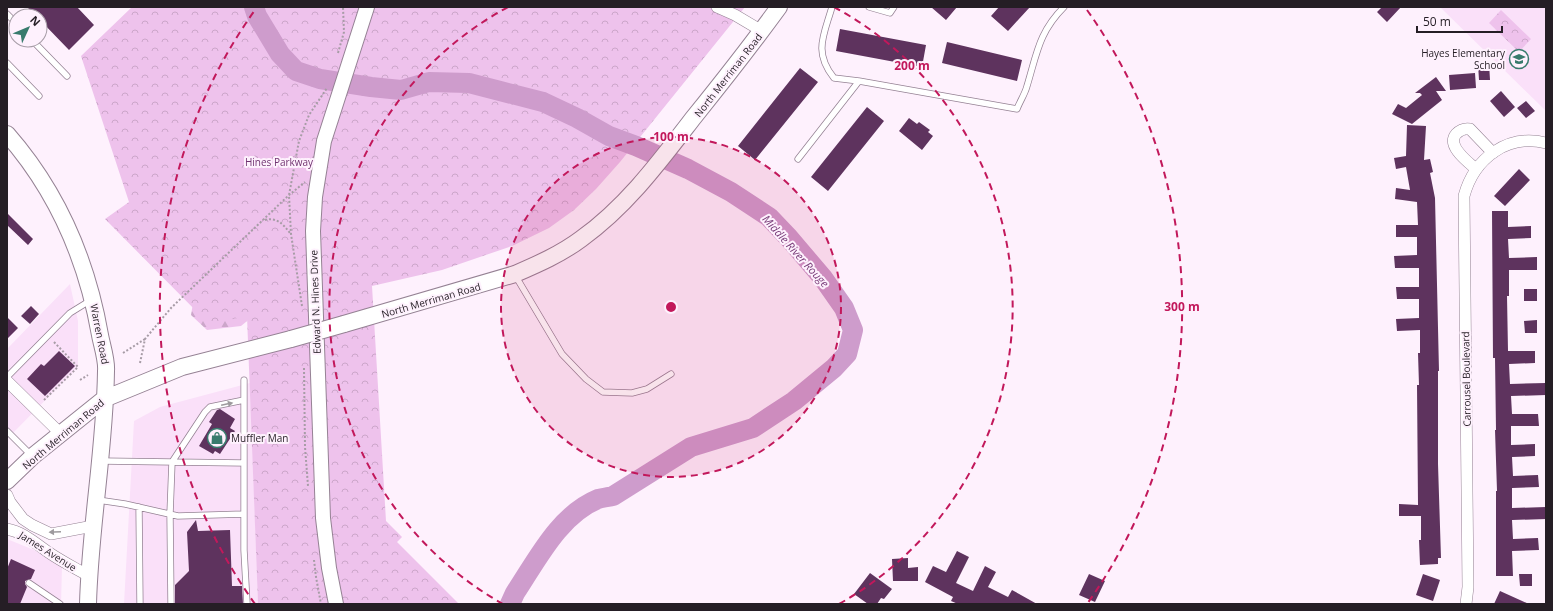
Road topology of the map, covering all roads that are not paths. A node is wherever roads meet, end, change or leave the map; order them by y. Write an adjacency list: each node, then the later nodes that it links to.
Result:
1 (367, 7): 48 (street, Edward N. Hines Drive)
2 (717, 7): 8 (street)
3 (779, 7): 8 (main road, North Merriman Road)
4 (832, 7): 12 (lane)
5 (869, 7): 6 (lane)
6 (894, 7)
7 (1064, 7): 12 (lane)
8 (762, 31): 19 (main road, North Merriman Road)
9 (40, 48): 11 (lane)
10 (7, 63): 13 (lane)
11 (67, 76)
12 (859, 81): 17 (lane)
13 (39, 96)
14 (7, 134): 20 (main road, Warren Road)
15 (1546, 143): 16 (street, Carrousel Boulevard)
16 (1493, 153): 18 (street, Carrousel Boulevard); 18 (street)
17 (798, 159)
18 (1476, 169): 49 (street, Carrousel Boulevard)
19 (515, 274): 21 (lane); 25 (main road, North Merriman Road, bridge)
20 (93, 299): 22 (lane); 25 (main road, Warren Road)
21 (671, 374)
22 (7, 377)
23 (244, 380): 26 (lane)
24 (7, 381): 28 (street)
25 (104, 399): 28 (main road, North Merriman Road); 30 (main road, Warren Road)
26 (244, 400): 31 (lane, one-way to 26); 32 (lane)
27 (7, 431): 29 (lane)
28 (61, 434): 29 (main road, North Merriman Road)
29 (33, 456): 33 (main road, North Merriman Road)
30 (100, 460): 31 (lane); 35 (main road, Warren Road)
31 (172, 462): 32 (lane); 37 (lane)
32 (244, 463): 38 (lane)
33 (7, 481)
34 (7, 495): 39 (street, James Avenue, one-way to 34)
35 (96, 500): 36 (lane); 39 (main road, Warren Road)
36 (139, 507): 37 (lane); 45 (lane)
37 (170, 514): 38 (lane); 46 (lane)
38 (244, 514): 47 (lane)
39 (93, 526): 41 (main road, Warren Road)
40 (7, 529): 41 (street, James Avenue)
41 (89, 576): 44 (main road, Warren Road)
42 (29, 583): 43 (lane)
43 (60, 604)
44 (88, 604)
45 (140, 604)
46 (171, 604)
47 (247, 604)
48 (336, 604)
49 (1466, 604)

